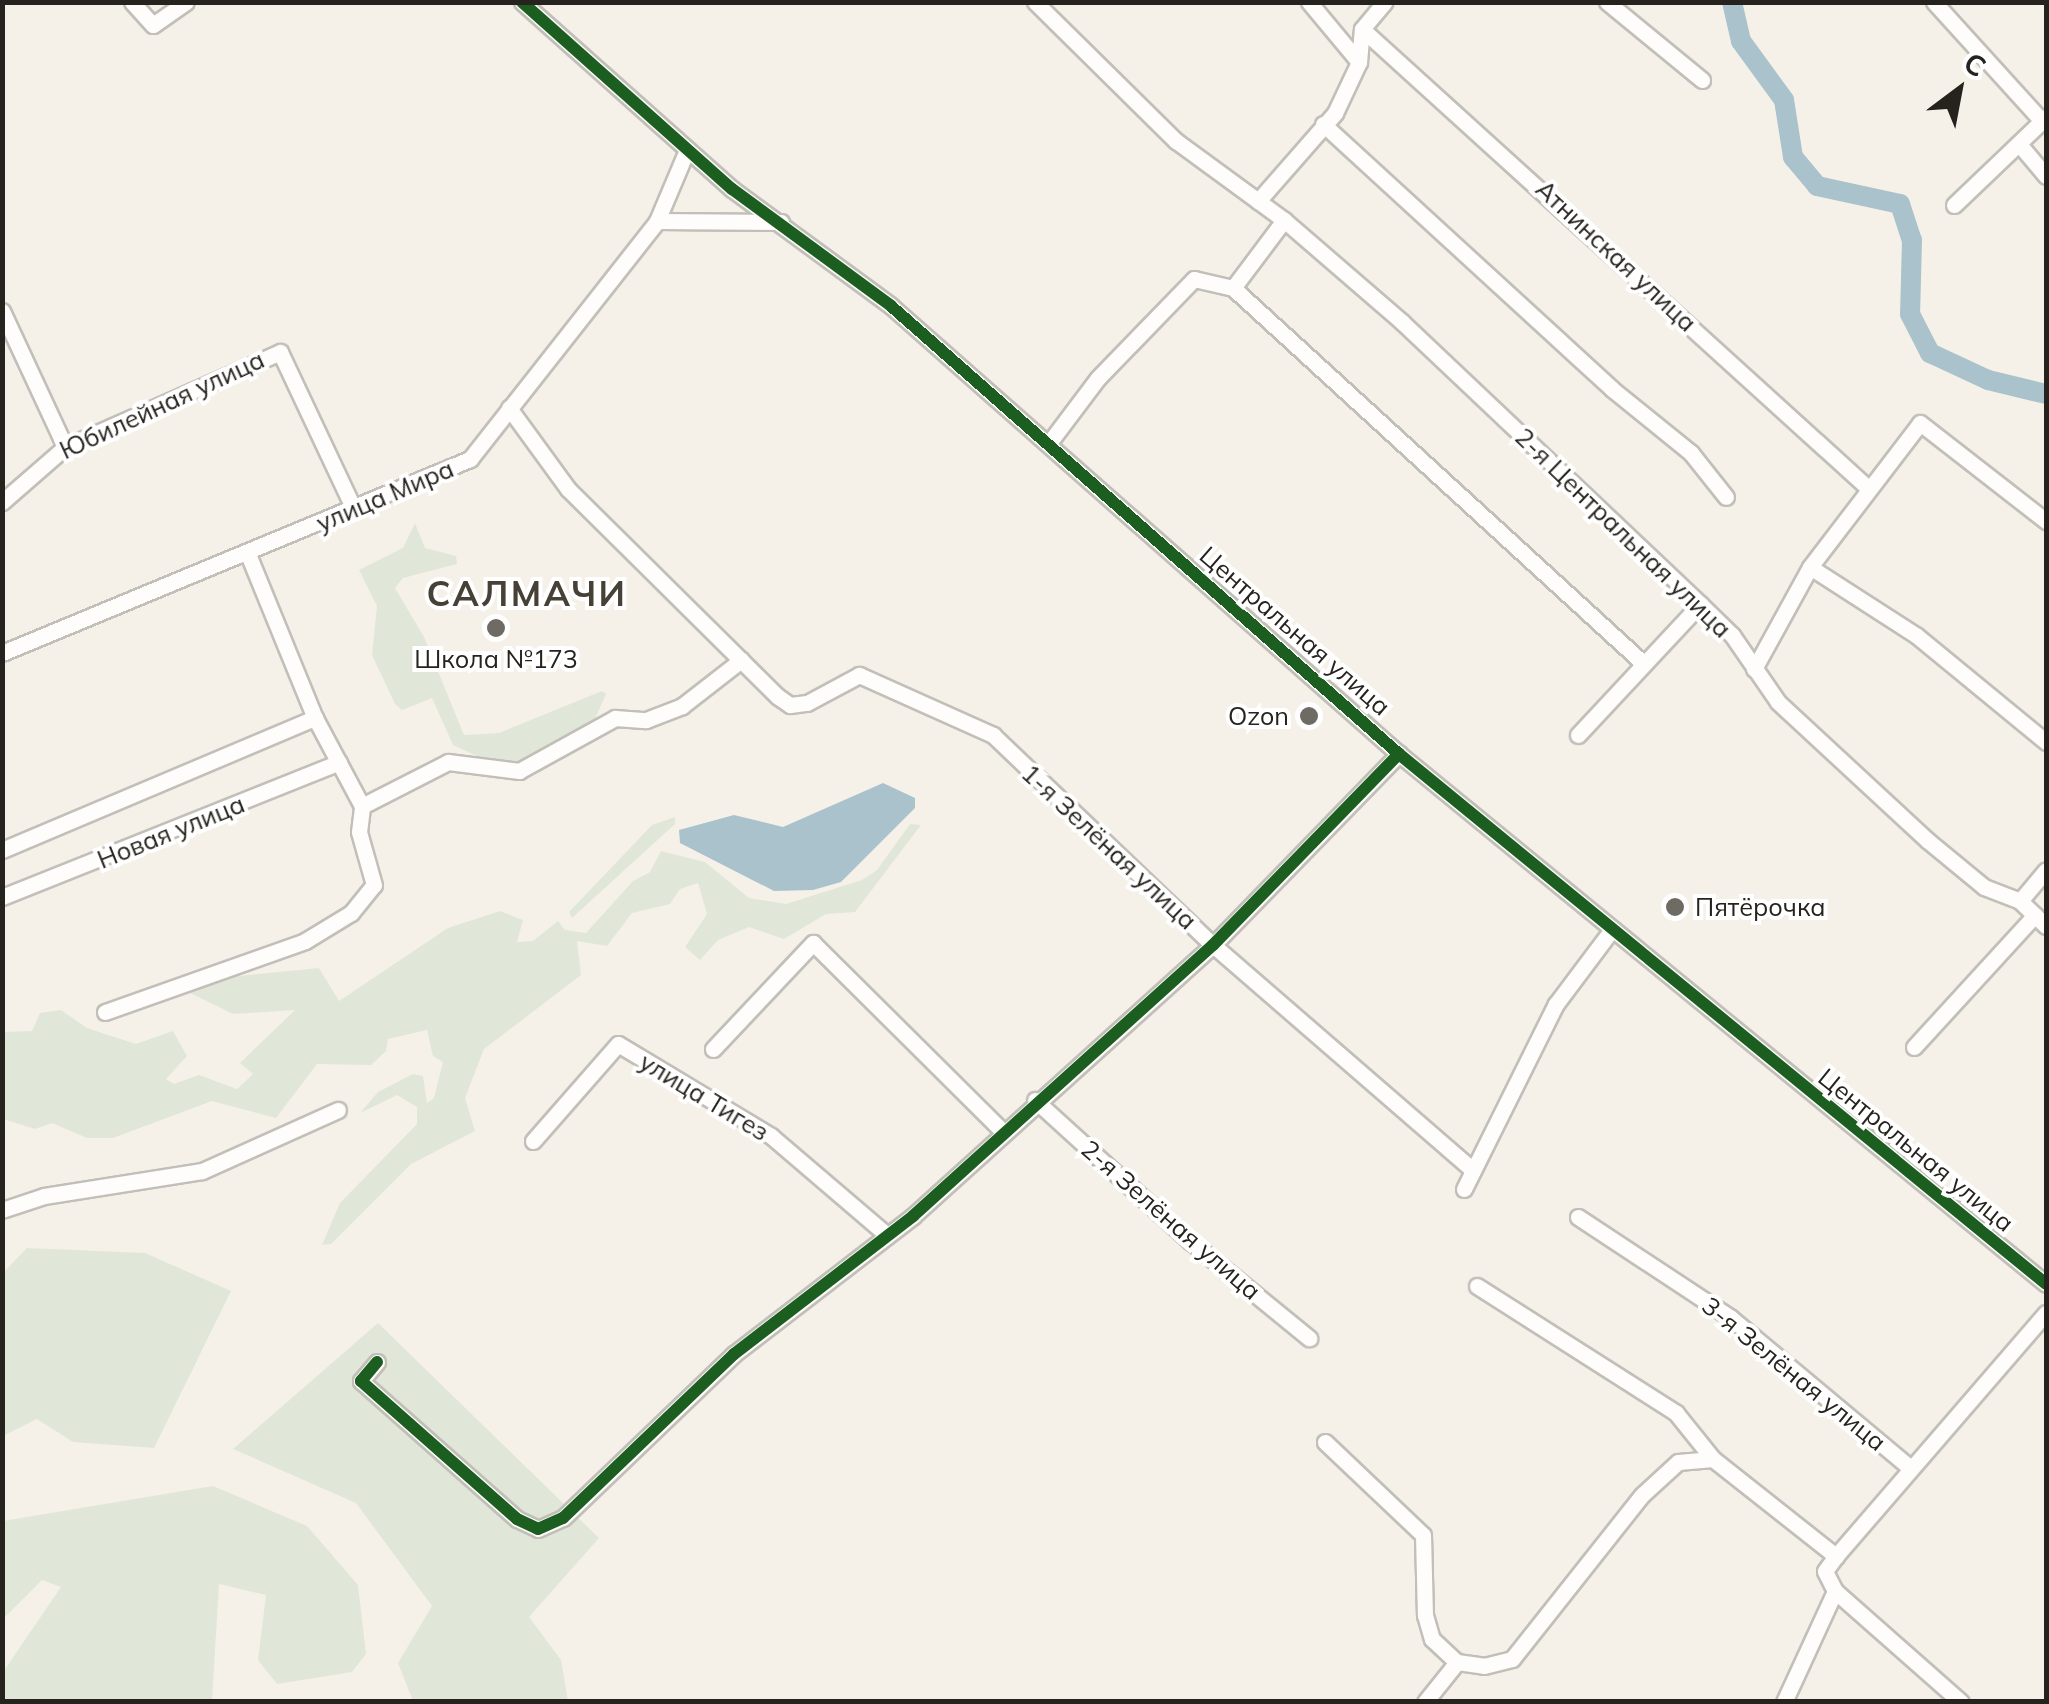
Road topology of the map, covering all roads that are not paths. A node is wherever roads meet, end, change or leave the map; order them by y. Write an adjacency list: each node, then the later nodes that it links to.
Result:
1 (132, 2): 2 (street)
2 (186, 2)
3 (522, 2): 15 (street, Центральная улица)
4 (1035, 2): 17 (street, 2-я Центральная улица)
5 (1309, 2): 10 (street)
6 (1385, 2): 9 (street)
7 (1607, 2): 11 (street)
8 (1934, 2): 12 (street)
9 (1362, 30): 10 (street); 27 (street, Атнинская улица)
10 (1359, 62): 13 (street)
11 (1702, 80)
12 (2044, 119): 14 (street)
13 (1323, 124): 17 (street); 28 (street)
14 (2019, 144): 16 (street); 18 (street)
15 (687, 150): 20 (street, улица Мира); 21 (street, Центральная улица)
16 (2046, 176)
17 (1258, 201): 19 (street, 2-я Центральная улица)
18 (1954, 205)
19 (1284, 220): 22 (street); 34 (street, 2-я Центральная улица)
20 (657, 221): 21 (street); 24 (street, улица Мира)
21 (781, 222): 25 (street, Центральная улица)
22 (1232, 288): 25 (street); 37 (street)
23 (2, 311): 26 (street)
24 (509, 408): 30 (street, улица Мира); 36 (street)
25 (1049, 443): 42 (street, Центральная улица)
26 (65, 448): 29 (street, Юбилейная улица); 30 (street, Юбилейная улица)
27 (1867, 486): 31 (street); 33 (street)
28 (1726, 497)
29 (2, 502)
30 (354, 509): 32 (street, улица Мира)
31 (2046, 521)
32 (248, 554): 35 (street, улица Мира); 39 (street)
33 (1810, 567): 38 (street); 41 (street)
34 (1700, 604): 37 (street); 38 (street, 2-я Центральная улица)
35 (2, 654)
36 (741, 660): 44 (street); 51 (street, 1-я Зелёная улица)
37 (1644, 664): 40 (street)
38 (1754, 669): 48 (street, 2-я Центральная улица)
39 (315, 718): 43 (street); 45 (street, Новая улица)
40 (1578, 735)
41 (2046, 742)
42 (1398, 754): 50 (street, Центральная улица); 51 (street)
43 (339, 762): 44 (street); 47 (street, Новая улица)
44 (362, 806): 52 (street)
45 (2, 850)
46 (2046, 870): 48 (street)
47 (2, 897)
48 (2020, 901): 49 (street, 2-я Центральная улица)
49 (2041, 920): 53 (street)
50 (1610, 932): 59 (street); 64 (street, Центральная улица)
51 (1213, 945): 55 (street); 59 (street, 1-я Зелёная улица)
52 (105, 1012)
53 (1914, 1048)
54 (714, 1049): 57 (street)
55 (1035, 1100): 57 (street); 67 (street, 2-я Зелёная улица)
56 (338, 1110): 61 (street)
57 (1002, 1131): 63 (street)
58 (532, 1141): 63 (street, улица Тигез)
59 (1473, 1170): 60 (street)
60 (1464, 1189)
61 (2, 1210)
62 (1578, 1217): 71 (street, 3-я Зелёная улица)
63 (887, 1234): 68 (street)
64 (2046, 1284)
65 (1477, 1286): 70 (street)
66 (2046, 1313): 71 (street, 3-я Зелёная улица)
67 (1309, 1338)
68 (377, 1362)
69 (1325, 1442): 74 (street)
70 (1713, 1459): 72 (street); 74 (street)
71 (1908, 1467): 72 (street, 3-я Зелёная улица)
72 (1836, 1556): 73 (street)
73 (1835, 1591): 76 (street); 77 (street)
74 (1457, 1662): 75 (street)
75 (1425, 1702)
76 (1784, 1702)
77 (1961, 1702)

